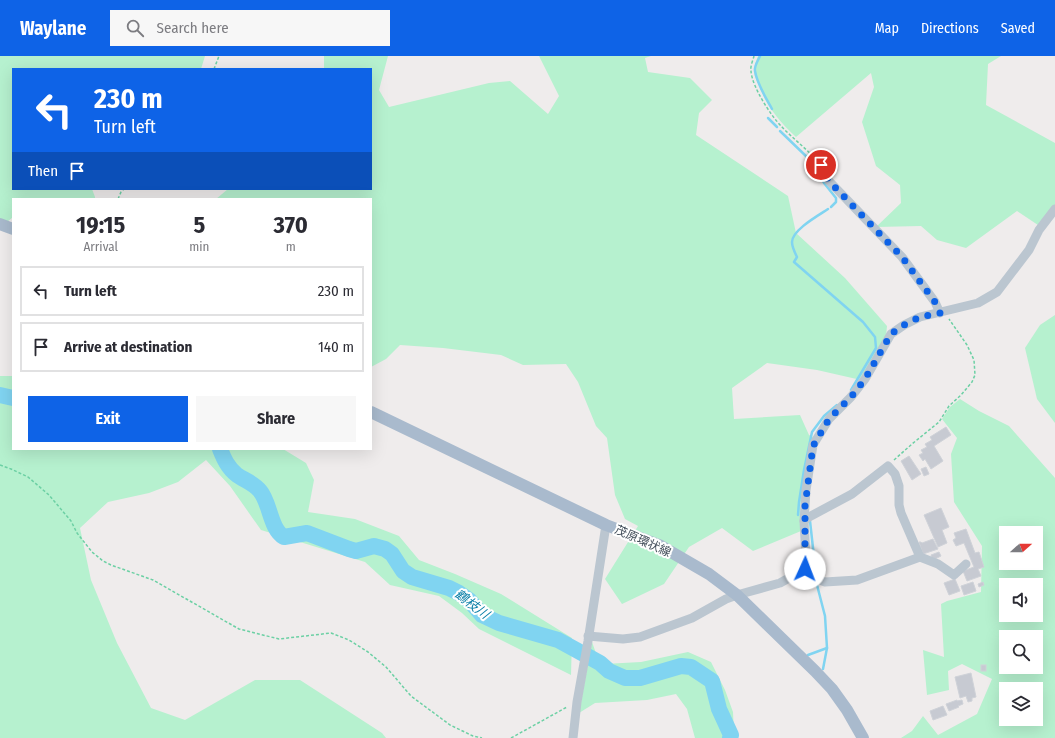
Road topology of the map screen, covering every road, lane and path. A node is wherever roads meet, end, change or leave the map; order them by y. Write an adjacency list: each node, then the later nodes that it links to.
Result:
1 (218, 56): 3 (path)
2 (754, 56): 4 (path)
3 (214, 68)
4 (829, 181): 8 (street)
5 (1055, 210): 8 (street)
6 (0, 224): 7 (main road)
7 (12, 229)
8 (943, 312): 11 (path); 12 (street)
9 (372, 412): 13 (main road, 茂原環状線)
10 (0, 465): 20 (path)
11 (888, 466): 12 (street); 14 (street)
12 (804, 521): 16 (street)
13 (606, 524): 17 (main road, 茂原環状線); 18 (street)
14 (920, 557): 15 (street); 16 (street)
15 (966, 564)
16 (801, 571): 17 (street)
17 (737, 595): 18 (street); 23 (main road, 茂原環状線)
18 (588, 639): 19 (street)
19 (577, 702): 21 (path); 22 (street)
20 (482, 738)
21 (511, 738)
22 (573, 738)
23 (863, 738)

